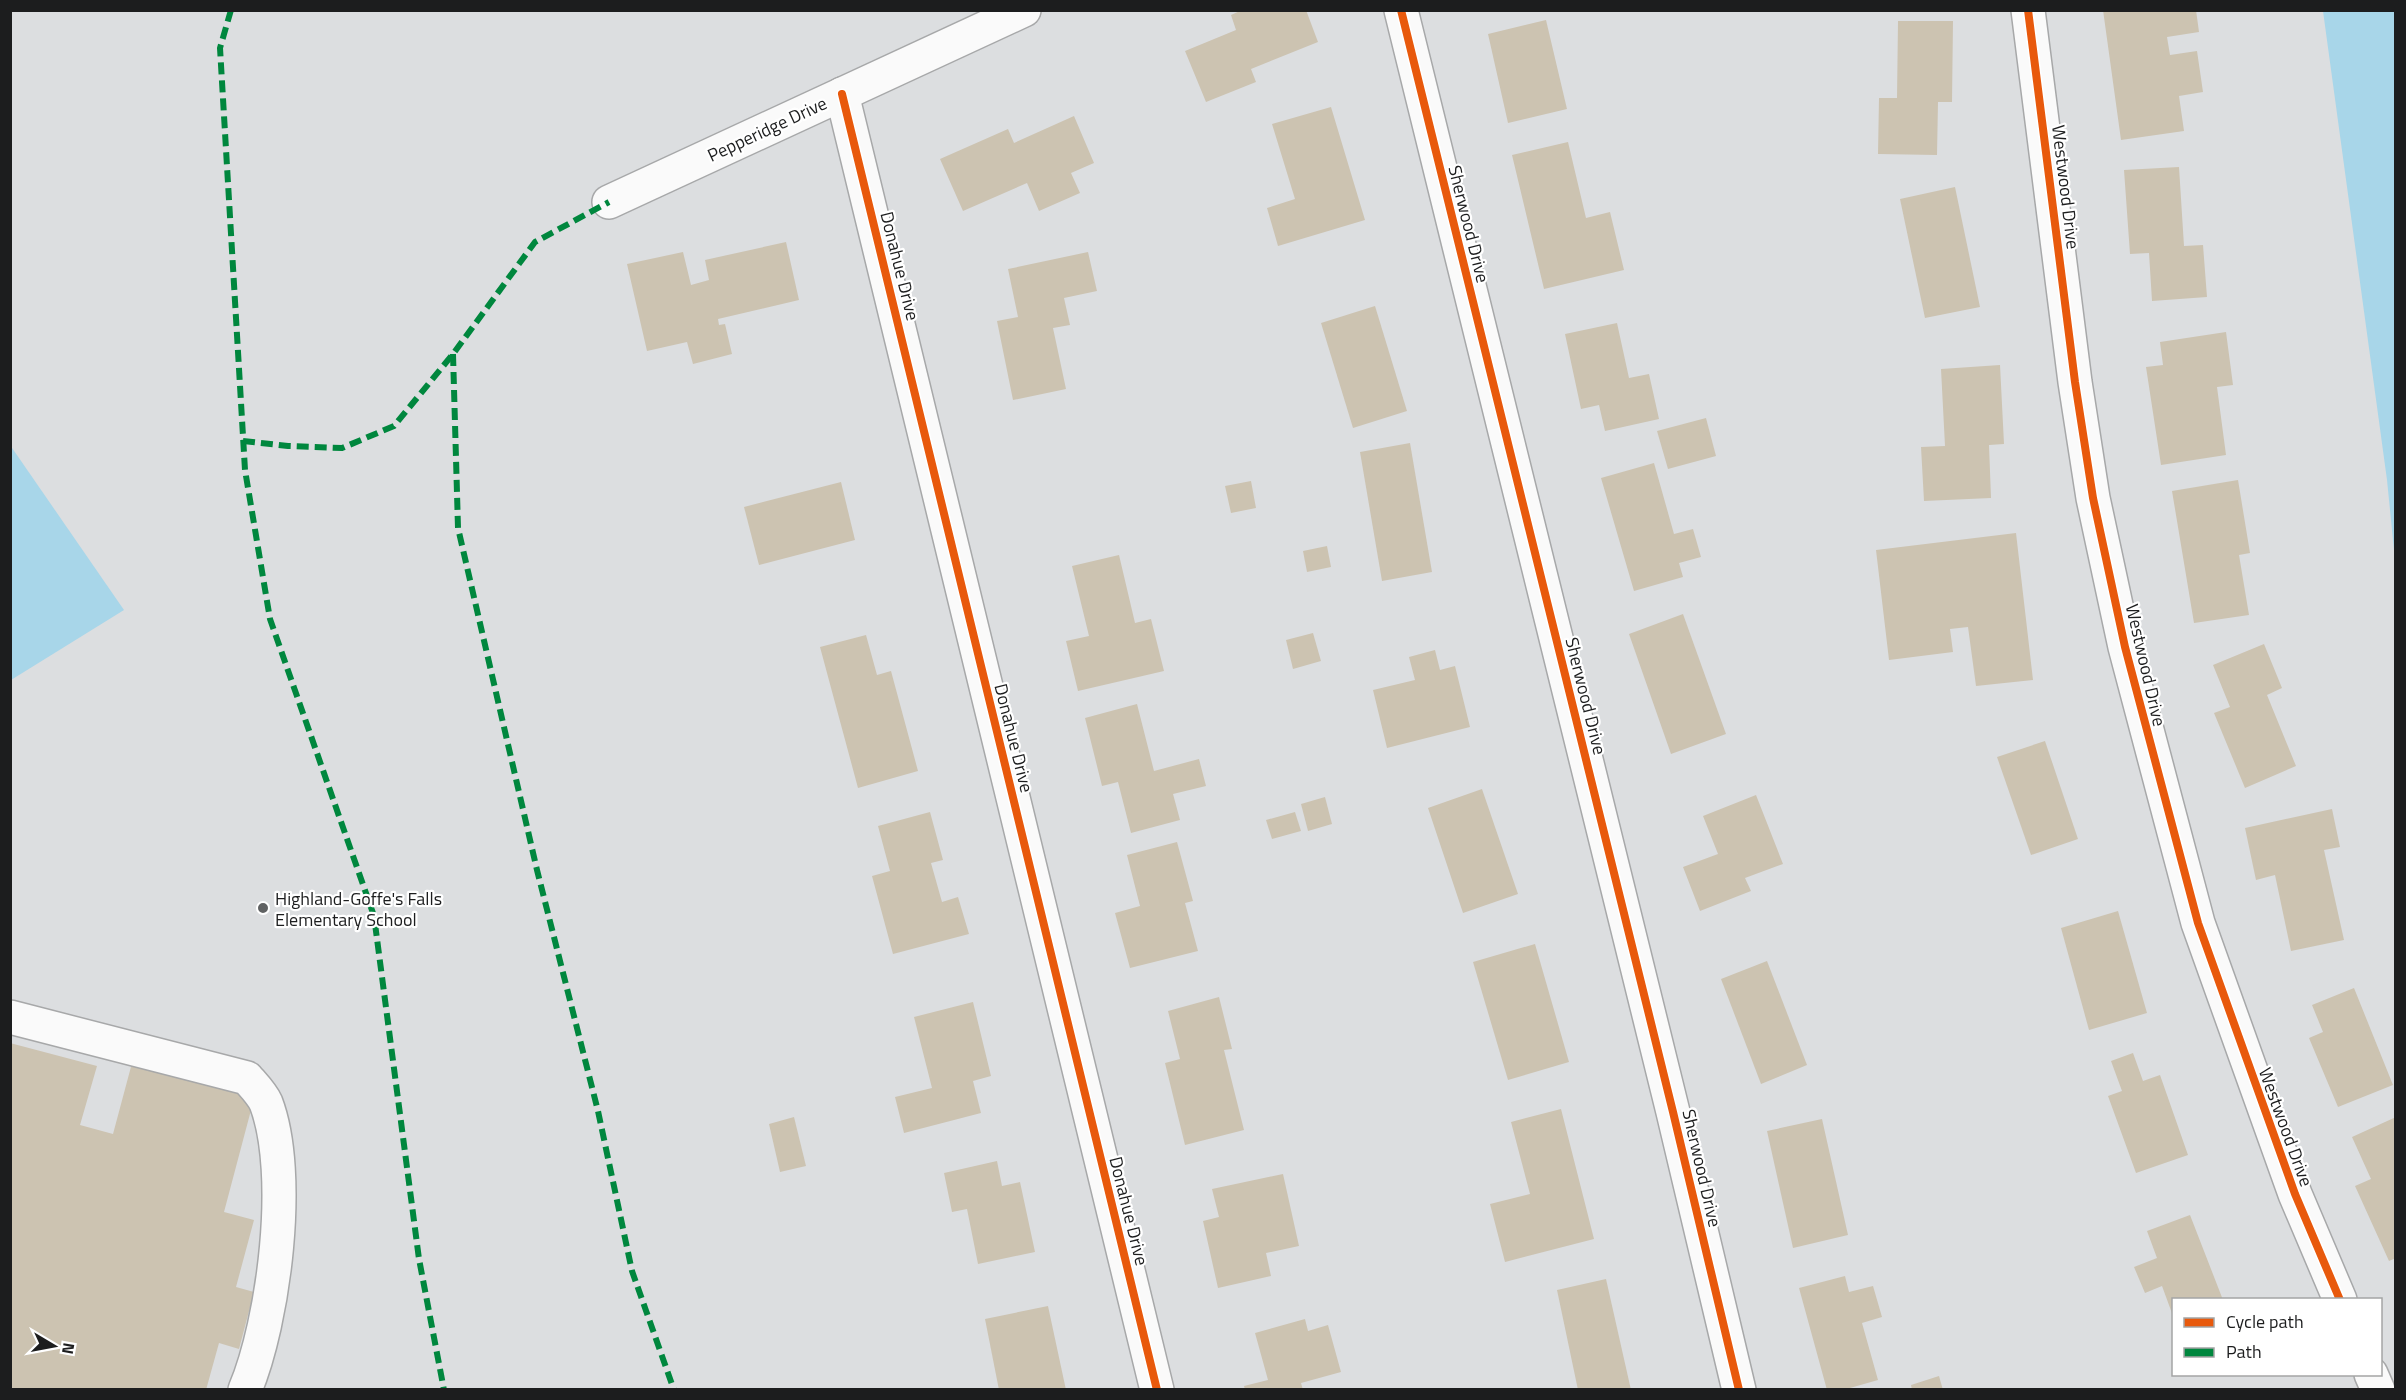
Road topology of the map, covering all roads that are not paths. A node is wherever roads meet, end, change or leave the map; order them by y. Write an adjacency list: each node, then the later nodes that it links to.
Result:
1 (1024, 10): 4 (street, Pepperidge Drive)
2 (1401, 10): 10 (street, Sherwood Drive)
3 (2028, 10): 7 (street, Westwood Drive)
4 (842, 94): 5 (street, Pepperidge Drive); 9 (street, Donahue Drive)
5 (609, 202)
6 (10, 1017): 8 (street)
7 (2340, 1298)
8 (245, 1389)
9 (1158, 1389)
10 (1738, 1389)

